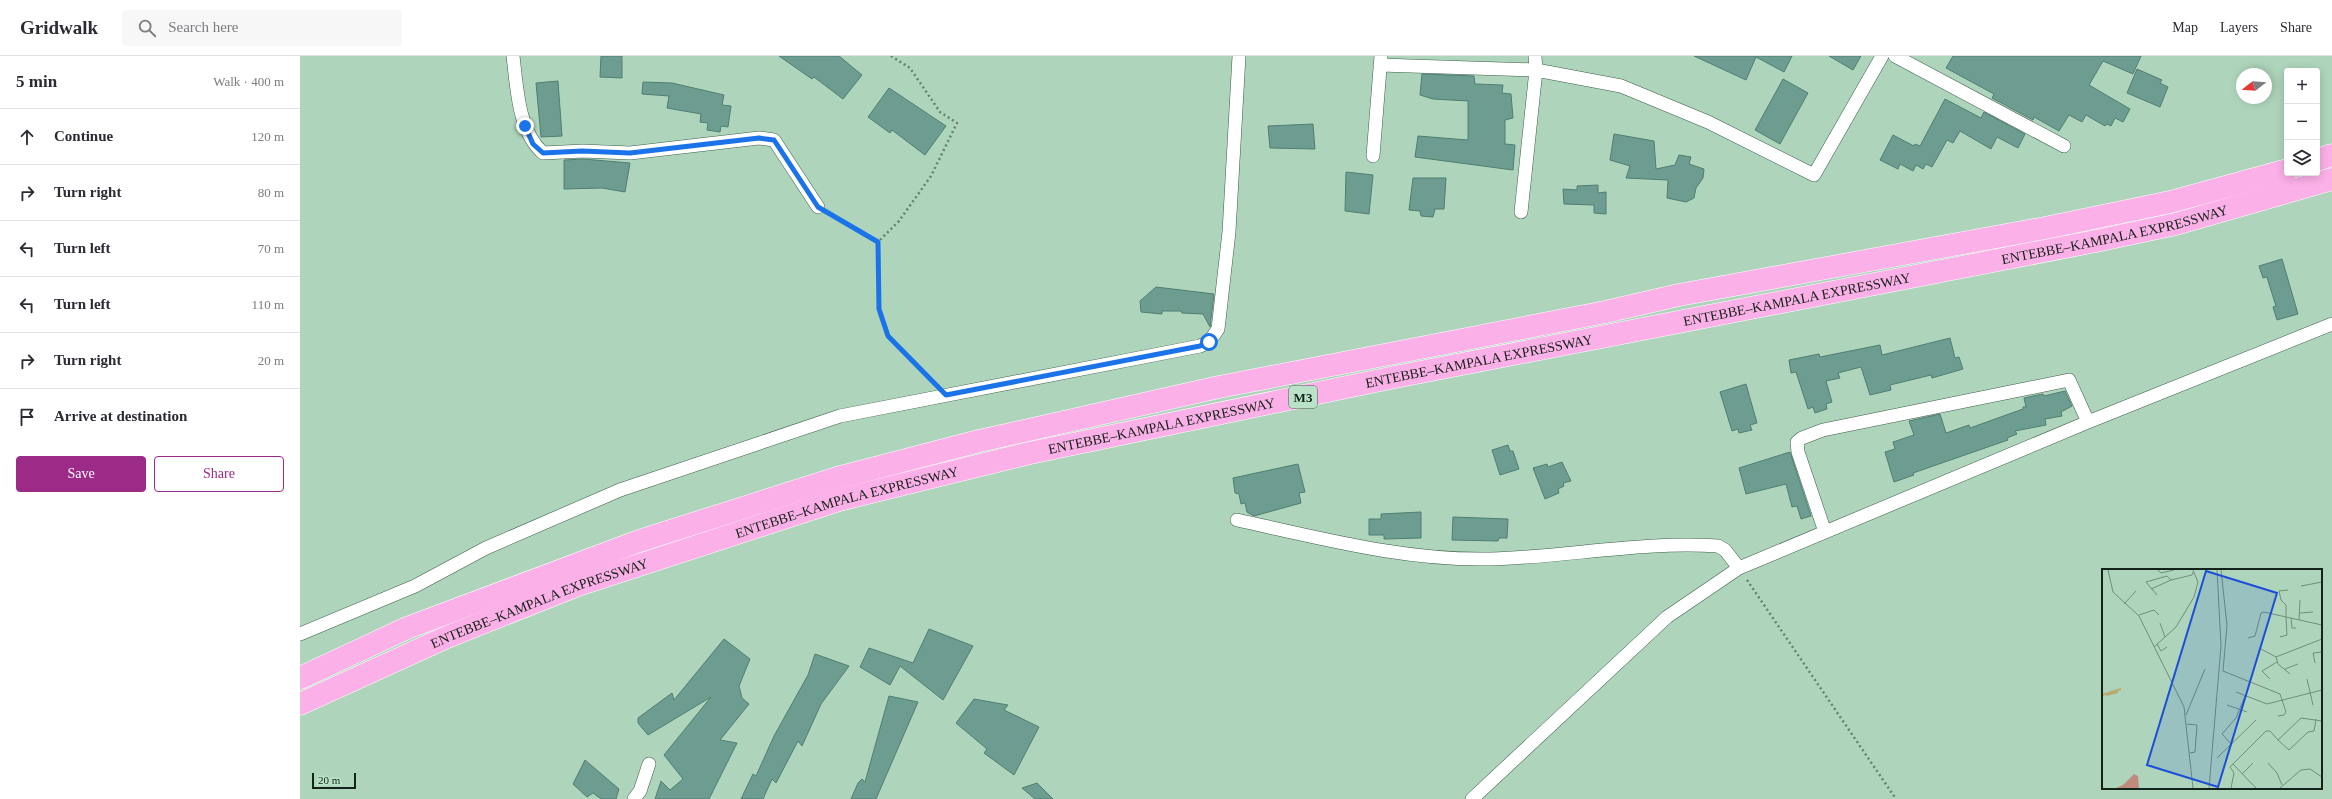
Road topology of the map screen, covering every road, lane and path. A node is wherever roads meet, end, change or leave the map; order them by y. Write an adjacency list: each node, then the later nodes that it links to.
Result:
1 (513, 56): 15 (street)
2 (891, 56): 17 (path)
3 (1239, 56): 19 (street)
4 (1535, 56): 8 (street)
5 (1882, 56): 8 (street)
6 (1896, 56): 9 (street)
7 (1380, 60): 8 (street); 11 (street)
8 (1536, 70): 16 (street)
9 (2064, 146)
10 (2332, 155): 12 (highway)
11 (1373, 156)
12 (2320, 159)
13 (2284, 171): 25 (highway, ENTEBBE–KAMPALA EXPRESSWAY / M3)
14 (2332, 179): 26 (highway, ENTEBBE–KAMPALA EXPRESSWAY / M3)
15 (818, 207): 17 (path)
16 (1521, 212)
17 (878, 242): 19 (path)
18 (2332, 324): 20 (street)
19 (946, 395): 24 (street)
20 (2088, 422): 22 (street); 22 (street)
21 (1237, 520): 23 (street)
22 (1825, 532): 23 (street)
23 (1739, 568): 29 (street); 30 (path)
24 (300, 634)
25 (300, 678)
26 (300, 704)
27 (649, 764): 28 (street)
28 (634, 799)
29 (1472, 799)
30 (1896, 799)

